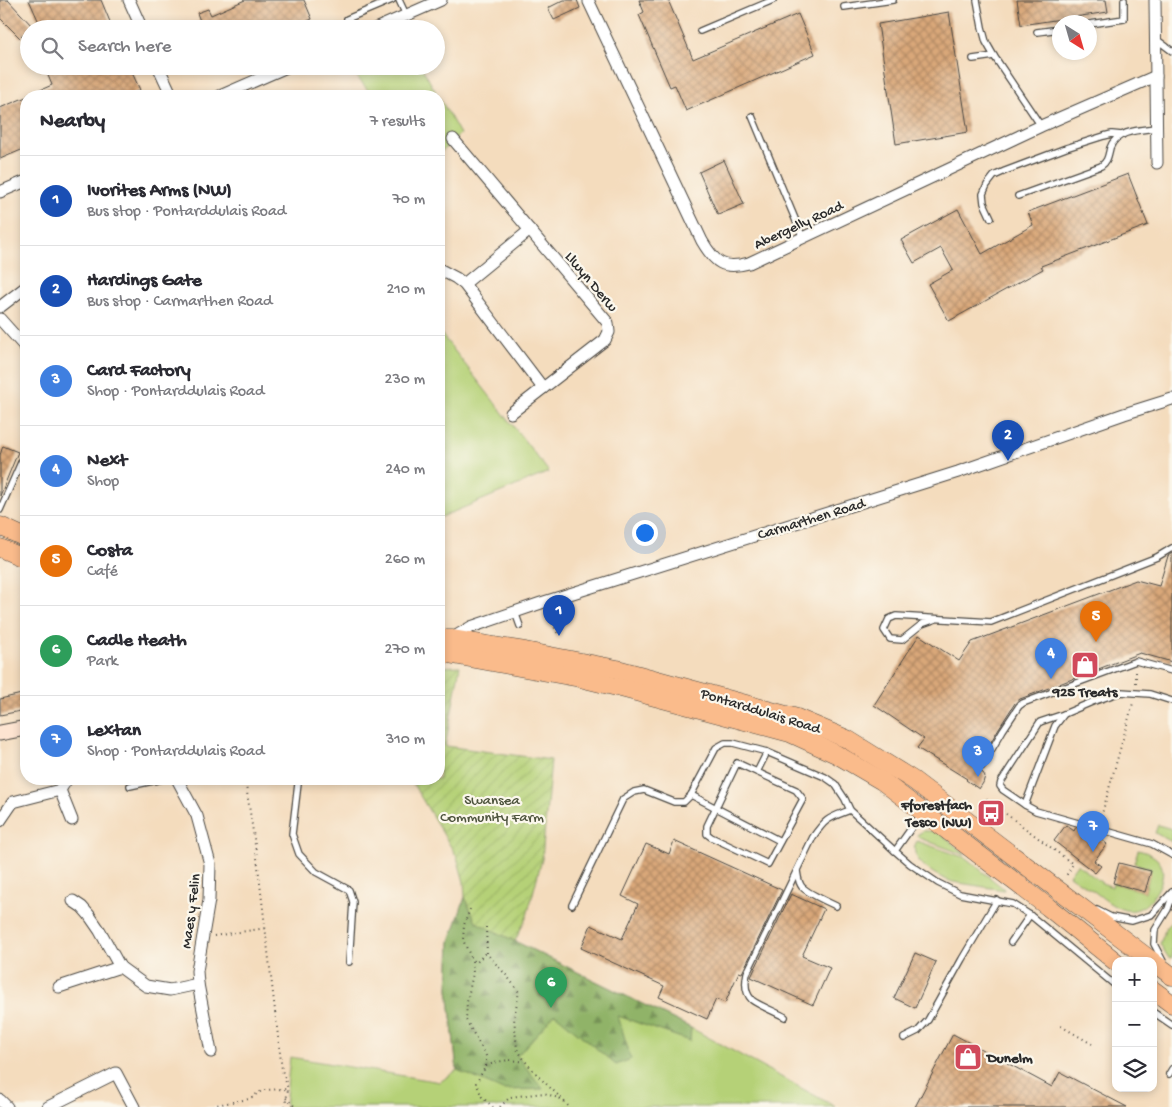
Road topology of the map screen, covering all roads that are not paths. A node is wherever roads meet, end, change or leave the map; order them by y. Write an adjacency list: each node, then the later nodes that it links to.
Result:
1 (129, 0): 14 (street)
2 (392, 0): 13 (lane)
3 (399, 0): 12 (lane)
4 (441, 0): 12 (street)
5 (589, 0): 40 (street, Abergelly Road)
6 (773, 0): 18 (lane)
7 (893, 0): 11 (lane)
8 (978, 0): 22 (lane)
9 (1124, 0): 16 (lane)
10 (1155, 0): 20 (street)
11 (844, 7)
12 (406, 15): 15 (street)
13 (347, 19)
14 (138, 20)
15 (395, 20)
16 (1097, 23)
17 (1052, 29): 19 (lane)
18 (700, 31)
19 (1037, 32)
20 (1156, 39): 21 (lane); 26 (street)
21 (1172, 51)
22 (994, 56): 23 (lane); 30 (lane)
23 (972, 59)
24 (162, 75): 27 (street)
25 (268, 75): 28 (street)
26 (1156, 76): 30 (street, Abergelly Road); 31 (street)
27 (169, 90)
28 (234, 90)
29 (752, 116): 40 (lane)
30 (1041, 126): 40 (street, Abergelly Road)
31 (1156, 128): 32 (lane); 34 (street)
32 (1122, 135): 37 (lane); 38 (lane)
33 (453, 139): 39 (street, Llwyn Derw)
34 (1157, 163)
35 (20, 183): 36 (street)
36 (0, 192)
37 (1018, 196)
38 (991, 218)
39 (530, 230): 42 (street); 47 (street, Llwyn Derw)
40 (803, 238)
41 (445, 272): 42 (street)
42 (464, 284): 47 (street)
43 (20, 292): 44 (street)
44 (0, 307)
45 (0, 319): 46 (street)
46 (20, 341)
47 (543, 388): 49 (street, Llwyn Derw)
48 (1172, 400): 57 (street, Carmarthen Road)
49 (511, 413)
50 (20, 465): 51 (lane)
51 (0, 510)
52 (0, 526): 53 (main road)
53 (20, 535)
54 (0, 548): 56 (main road)
55 (1172, 548): 58 (lane)
56 (20, 556)
57 (515, 612): 59 (lane); 60 (street, Carmarthen Road)
58 (936, 619): 58 (lane)
59 (520, 626)
60 (445, 645)
61 (445, 646): 81 (main road, Pontarddulais Road)
62 (445, 646): 88 (main road, Pontarddulais Road)
63 (1172, 671): 69 (lane)
64 (1172, 701): 65 (lane)
65 (1064, 714): 78 (lane); 78 (lane)
66 (20, 729): 67 (street)
67 (0, 733)
68 (767, 752): 70 (lane); 77 (lane); 80 (lane)
69 (982, 766)
70 (757, 772): 79 (lane); 84 (lane)
71 (63, 785): 76 (street)
72 (135, 785): 75 (lane)
73 (180, 785): 104 (street, Maes y Felin)
74 (298, 785): 99 (lane)
75 (130, 786)
76 (60, 790): 82 (street); 83 (street)
77 (691, 795): 79 (lane); 93 (lane)
78 (1025, 805): 86 (lane)
79 (716, 808): 84 (lane); 84 (lane)
80 (850, 810): 85 (lane); 87 (lane)
81 (924, 812): 85 (lane); 98 (main road, Pontarddulais Road)
82 (72, 820)
83 (0, 821)
84 (780, 841)
85 (895, 851): 91 (lane)
86 (1172, 855)
87 (796, 871): 94 (lane); 109 (lane)
88 (1062, 883): 89 (lane); 97 (main road, Pontarddulais Road)
89 (1172, 892)
90 (1172, 897): 102 (lane)
91 (997, 900): 95 (lane); 111 (lane)
92 (72, 901): 101 (street)
93 (572, 905)
94 (836, 906)
95 (1030, 915): 96 (lane); 103 (lane)
96 (1011, 942)
97 (1148, 957)
98 (1112, 959)
99 (349, 962)
100 (1157, 964): 102 (main road, Pontarddulais Road)
101 (120, 968): 104 (street); 105 (street)
102 (1171, 975)
103 (1112, 983)
104 (198, 984): 112 (street, Maes y Felin)
105 (59, 987)
106 (1157, 993): 107 (main road)
107 (1172, 1004)
108 (1157, 1015): 110 (lane)
109 (786, 1018)
110 (1172, 1025)
111 (904, 1038)
112 (211, 1052)
113 (0, 1100): 114 (street)
114 (7, 1107)
115 (48, 1107): 116 (street)
116 (134, 1107)

